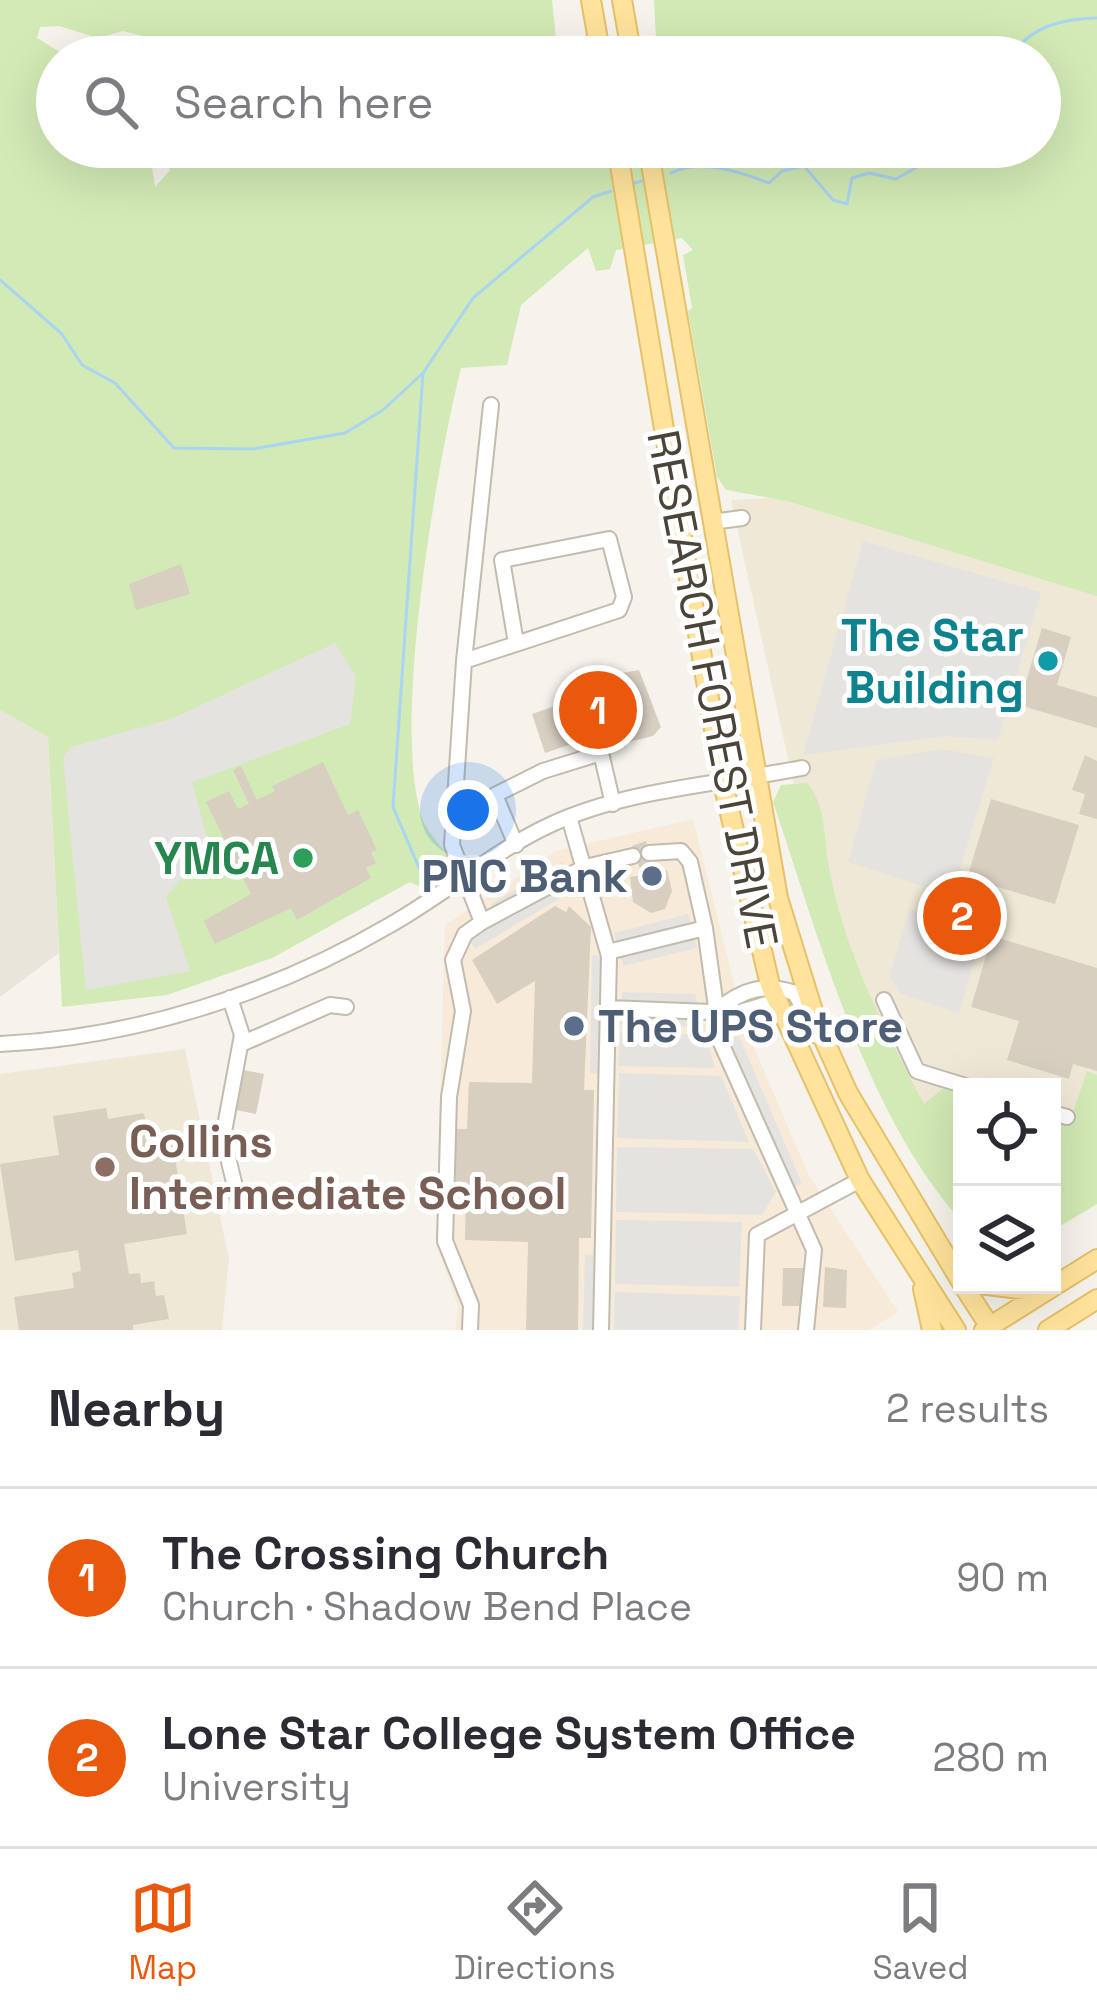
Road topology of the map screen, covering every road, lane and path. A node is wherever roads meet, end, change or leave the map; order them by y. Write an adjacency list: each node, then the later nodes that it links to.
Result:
1 (591, 0): 3 (main road)
2 (622, 0): 4 (main road)
3 (597, 36)
4 (628, 36)
5 (621, 168): 14 (main road, RESEARCH FOREST DRIVE)
6 (652, 168): 9 (main road, RESEARCH FOREST DRIVE)
7 (491, 405): 11 (street)
8 (742, 518): 9 (street)
9 (712, 522): 13 (main road, RESEARCH FOREST DRIVE)
10 (516, 643): 10 (street); 11 (street)
11 (464, 661): 19 (street)
12 (802, 768): 13 (street)
13 (755, 777): 14 (street); 31 (main road, RESEARCH FOREST DRIVE)
14 (723, 783): 15 (street); 23 (main road, RESEARCH FOREST DRIVE)
15 (613, 804): 16 (street); 17 (street)
16 (569, 817): 17 (street); 18 (street)
17 (516, 845): 19 (street)
18 (585, 867): 20 (street); 21 (street); 22 (street)
19 (463, 878): 20 (street); 24 (street)
20 (482, 922): 45 (street)
21 (704, 928): 22 (street); 28 (street)
22 (608, 952): 27 (street)
23 (773, 993): 28 (street); 31 (street); 33 (main road, RESEARCH FOREST DRIVE)
24 (230, 998): 29 (street); 30 (street)
25 (884, 1000): 32 (street)
26 (346, 1007): 30 (street)
27 (608, 1008): 28 (street); 46 (street)
28 (718, 1010): 35 (street)
29 (0, 1044)
30 (241, 1044): 34 (street)
31 (828, 1048): 37 (main road, RESEARCH FOREST DRIVE)
32 (953, 1082)
33 (860, 1180): 35 (street); 38 (main road, RESEARCH FOREST DRIVE)
34 (239, 1204)
35 (799, 1213): 47 (street); 48 (street)
36 (1097, 1259): 39 (main road)
37 (953, 1267)
38 (919, 1273): 49 (main road); 50 (main road, RESEARCH FOREST DRIVE)
39 (1061, 1282)
40 (969, 1294): 44 (main road, RESEARCH FOREST DRIVE)
41 (1043, 1294): 44 (main road)
42 (1097, 1298): 43 (main road)
43 (1053, 1328)
44 (988, 1329)
45 (470, 1330)
46 (601, 1330)
47 (753, 1330)
48 (806, 1330)
49 (932, 1330)
50 (956, 1330)

